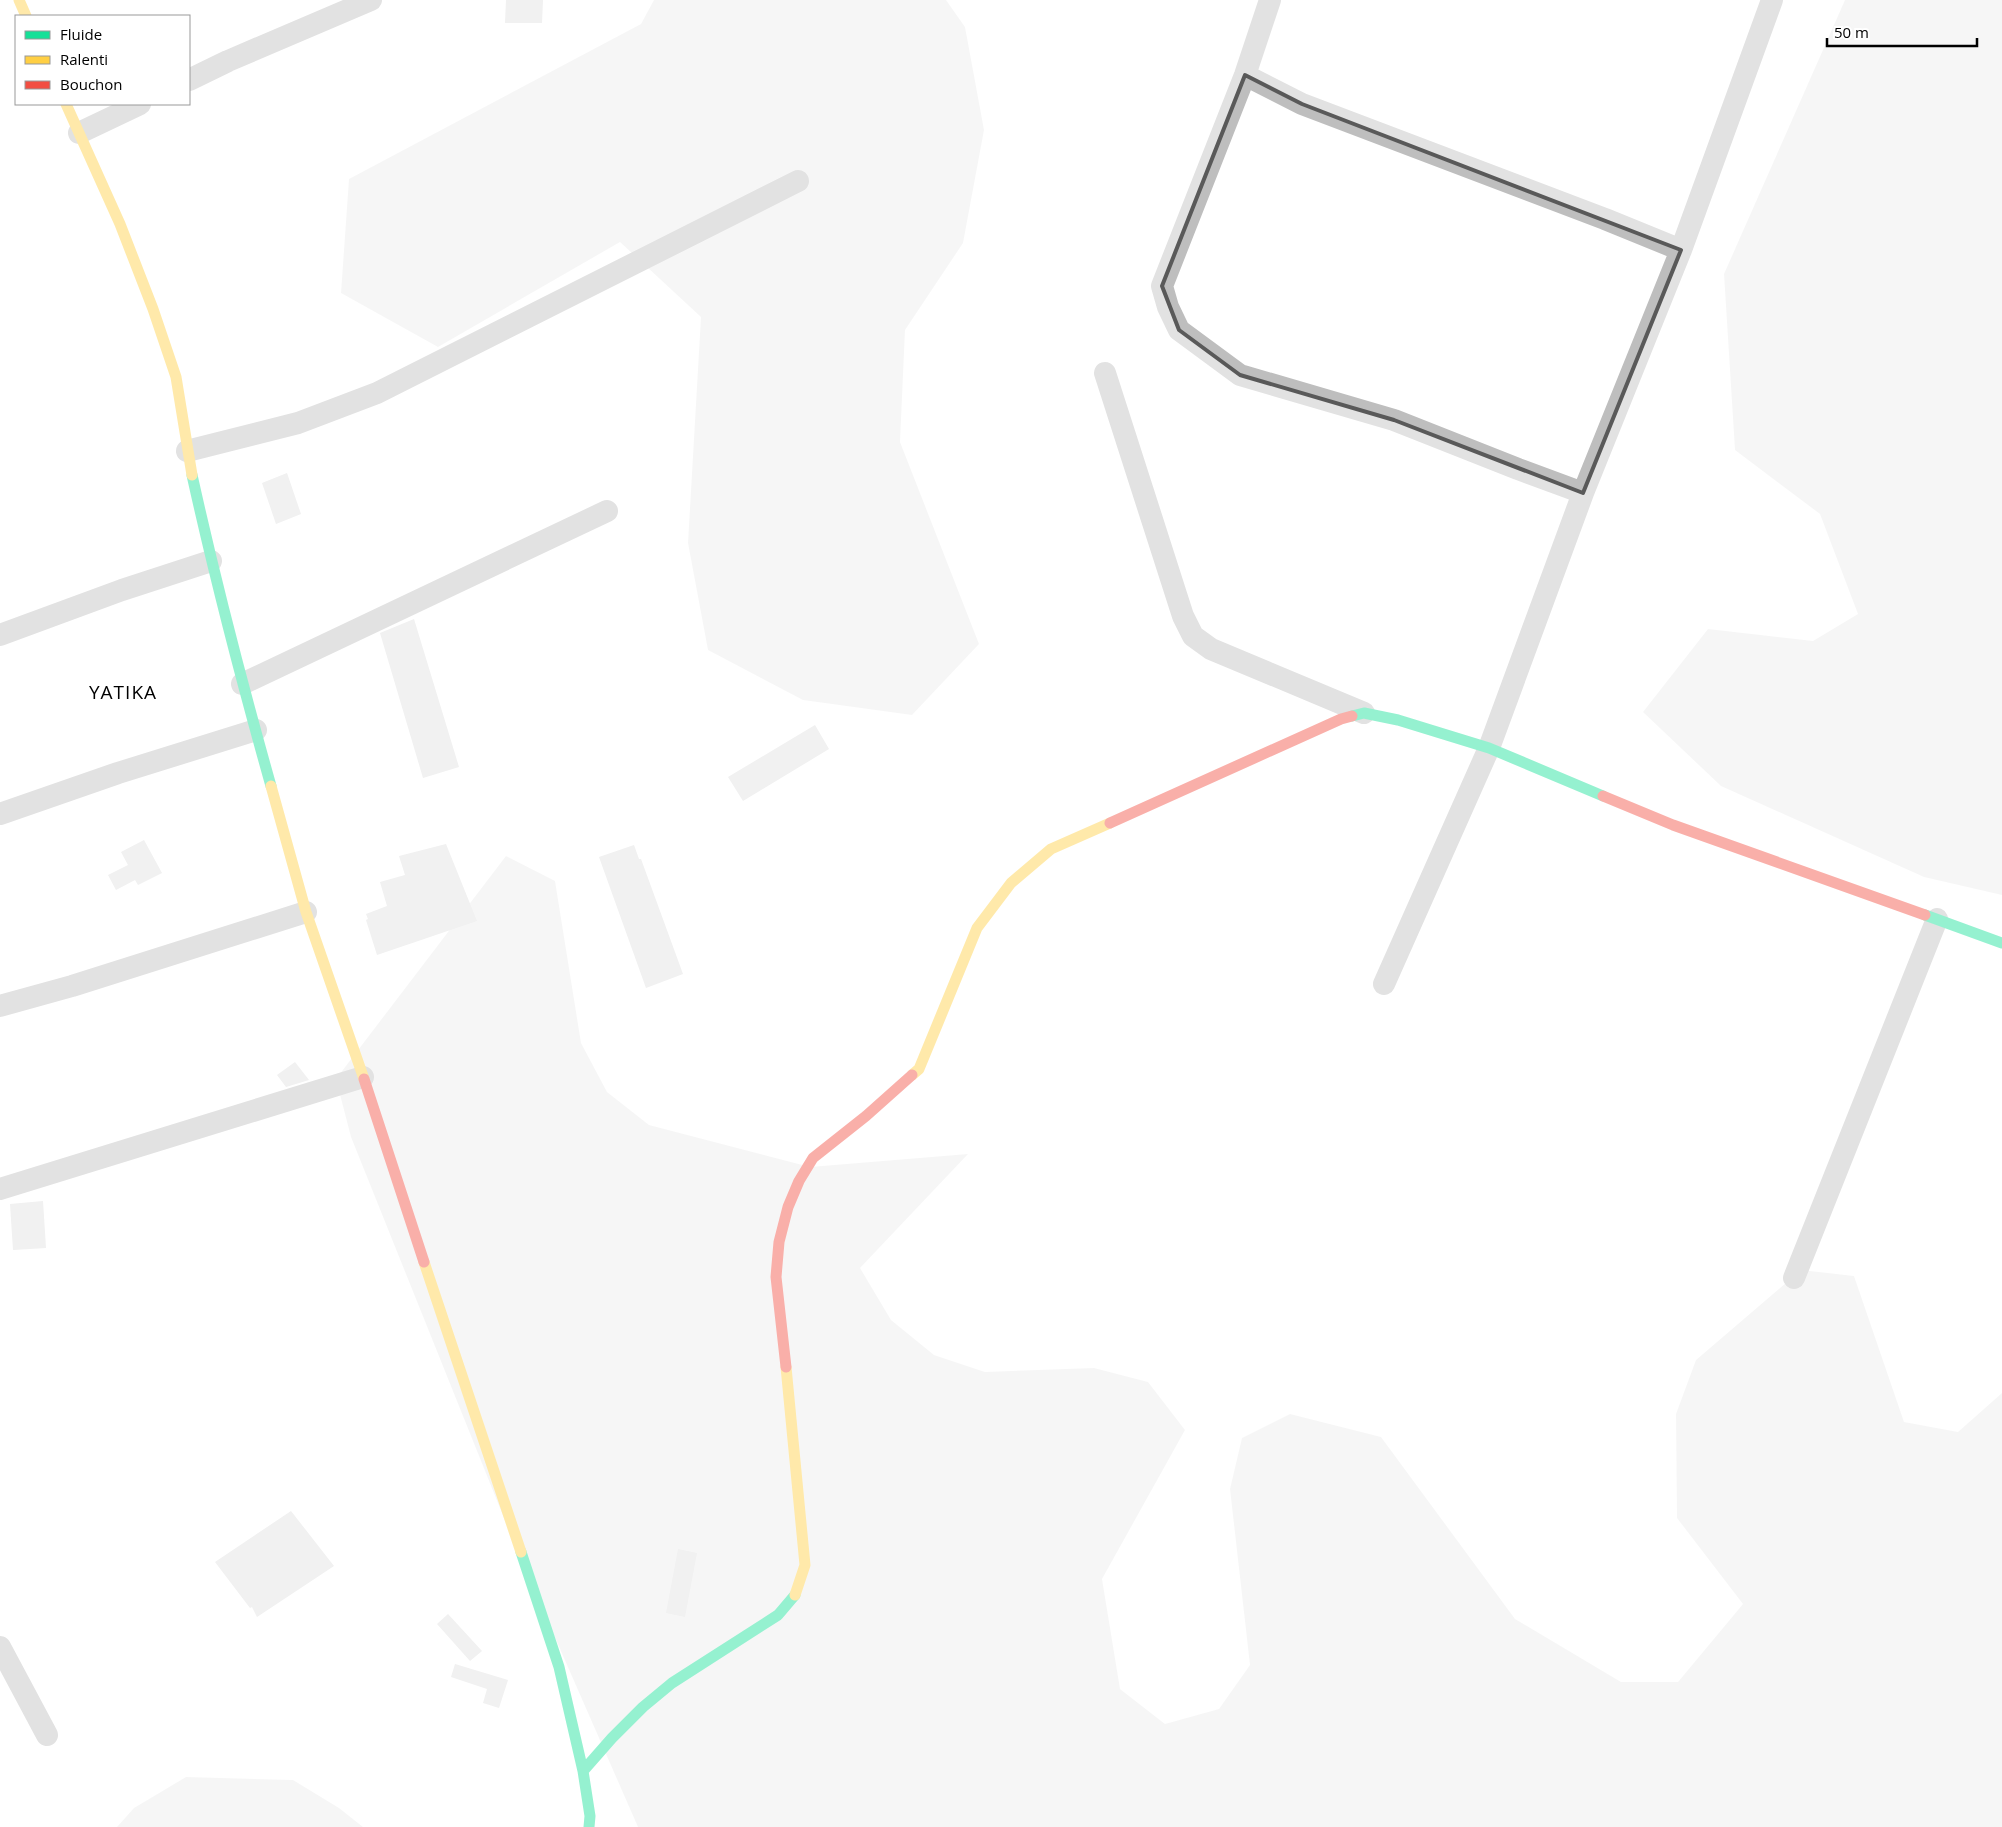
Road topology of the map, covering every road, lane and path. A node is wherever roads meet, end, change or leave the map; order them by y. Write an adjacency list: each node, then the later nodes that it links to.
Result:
1 (19, 0): 5 (street)
2 (371, 0): 7 (street)
3 (1270, 0): 6 (street)
4 (1772, 0): 12 (street)
5 (26, 15)
6 (1245, 76): 12 (street); 15 (street)
7 (190, 80)
8 (66, 105): 10 (street)
9 (138, 105): 10 (street)
10 (79, 133): 14 (street)
11 (798, 181): 14 (street)
12 (1681, 250): 15 (street)
13 (1105, 373): 20 (street)
14 (187, 451): 17 (street)
15 (1583, 493): 22 (street)
16 (607, 510): 19 (street)
17 (211, 561): 18 (street); 19 (street)
18 (0, 636)
19 (242, 684): 21 (street)
20 (1364, 713): 22 (street); 34 (street)
21 (256, 730): 23 (street); 24 (street)
22 (1489, 748): 25 (street); 27 (street)
23 (0, 814)
24 (306, 912): 28 (street); 29 (street)
25 (1937, 919): 26 (street); 31 (street)
26 (2002, 943)
27 (1384, 984)
28 (0, 1006)
29 (364, 1077): 30 (street); 34 (street)
30 (0, 1189)
31 (1794, 1278)
32 (0, 1647): 33 (street)
33 (47, 1735)
34 (583, 1771): 35 (street)
35 (590, 1827)

